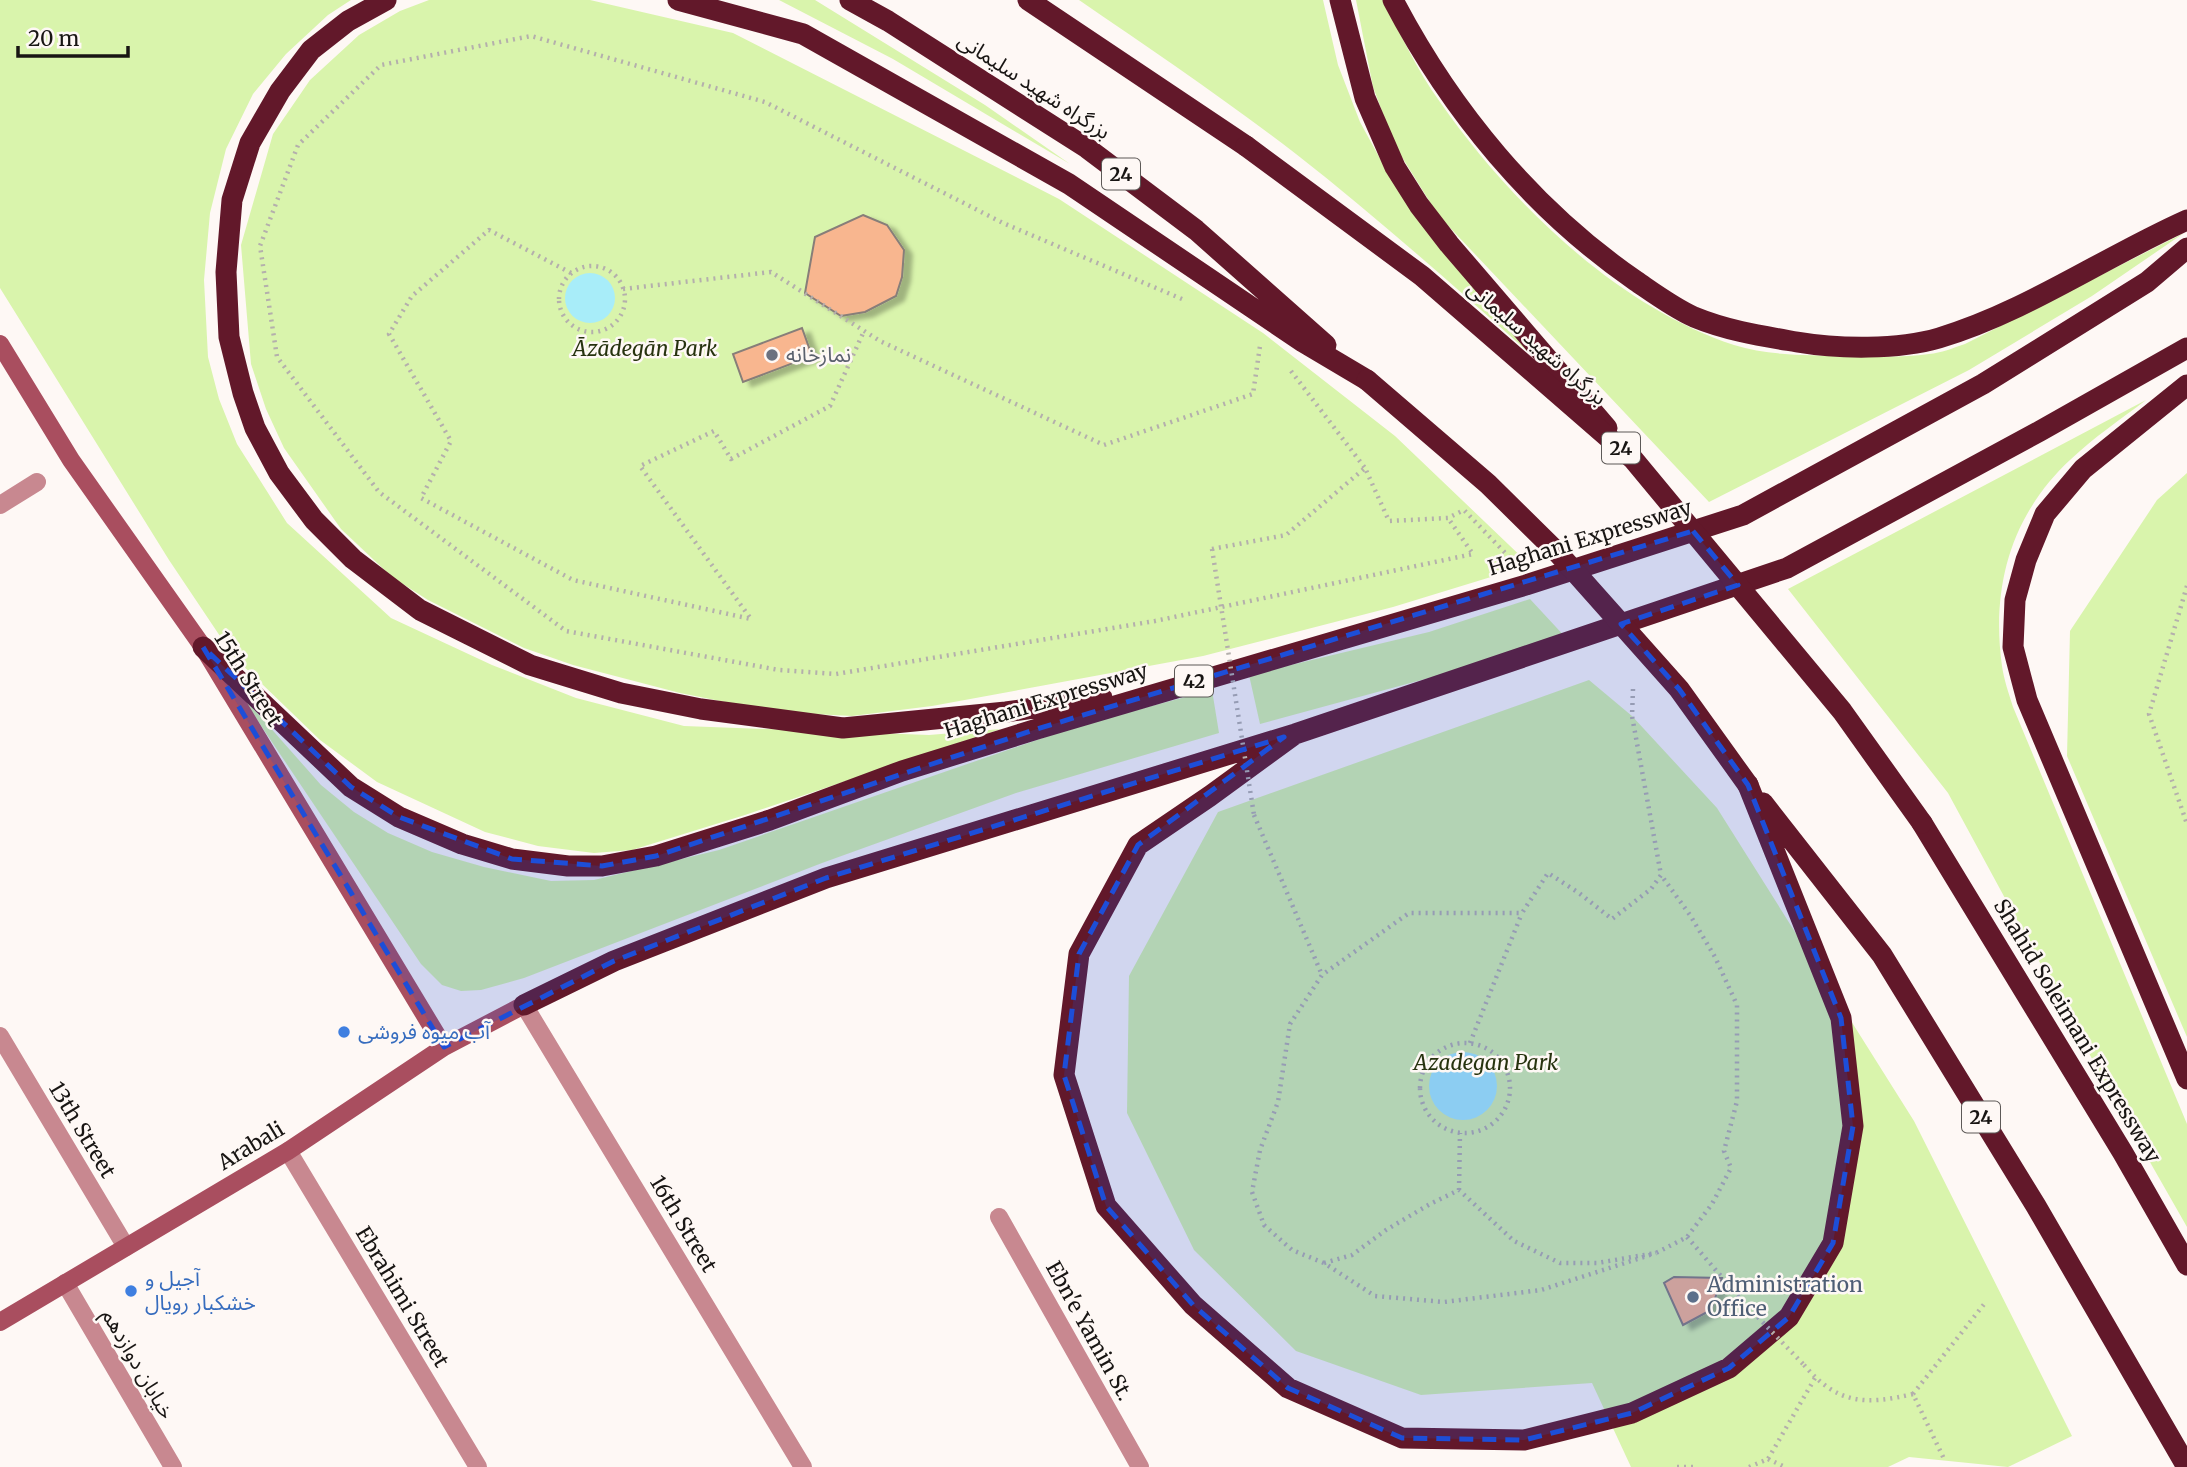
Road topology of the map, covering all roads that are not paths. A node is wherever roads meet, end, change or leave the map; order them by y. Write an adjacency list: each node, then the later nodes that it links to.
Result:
1 (386, 0): 19 (highway)
2 (678, 0): 8 (highway)
3 (733, 0): 8 (highway)
4 (850, 0): 13 (highway, بزرگراه شهید سلیمانی / 24)
5 (1028, 0): 15 (highway, بزرگراه شهید سلیمانی / 24, bridge)
6 (1340, 0): 15 (highway)
7 (1393, 0): 9 (highway)
8 (803, 34): 13 (highway)
9 (2187, 220)
10 (2187, 248): 19 (highway, Haghani Expressway / 42)
11 (0, 344): 18 (main road, 15th Street)
12 (2187, 348): 20 (highway)
13 (1367, 380): 21 (highway, بزرگراه شهید سلیمانی / 24, bridge)
14 (2187, 384): 26 (highway)
15 (1633, 459): 22 (highway, بزرگراه شهید سلیمانی / 24, bridge)
16 (37, 482): 17 (street)
17 (0, 505)
18 (203, 647): 19 (highway, Haghani Expressway / 42); 25 (main road, 15th Street)
19 (1170, 688)
20 (1295, 734): 21 (highway); 23 (highway)
21 (1748, 785): 33 (highway, 24)
22 (1922, 823): 30 (highway, Shahid Soleimani Expressway / 24)
23 (524, 1005): 25 (main road, Arabali); 36 (street, 16th Street)
24 (0, 1036): 29 (street, 13th Street)
25 (444, 1047): 27 (main road, Arabali)
26 (2187, 1079)
27 (288, 1151): 29 (main road, Arabali); 35 (street, Ebrahimi Street)
28 (999, 1217): 37 (street, Ebn'e Yamin St.)
29 (126, 1247): 31 (main road, Arabali)
30 (2187, 1265)
31 (65, 1283): 32 (main road, Arabali); 34 (street, خیابان دوازدهم)
32 (0, 1322)
33 (2184, 1462)
34 (173, 1467)
35 (478, 1467)
36 (803, 1467)
37 (1140, 1467)

